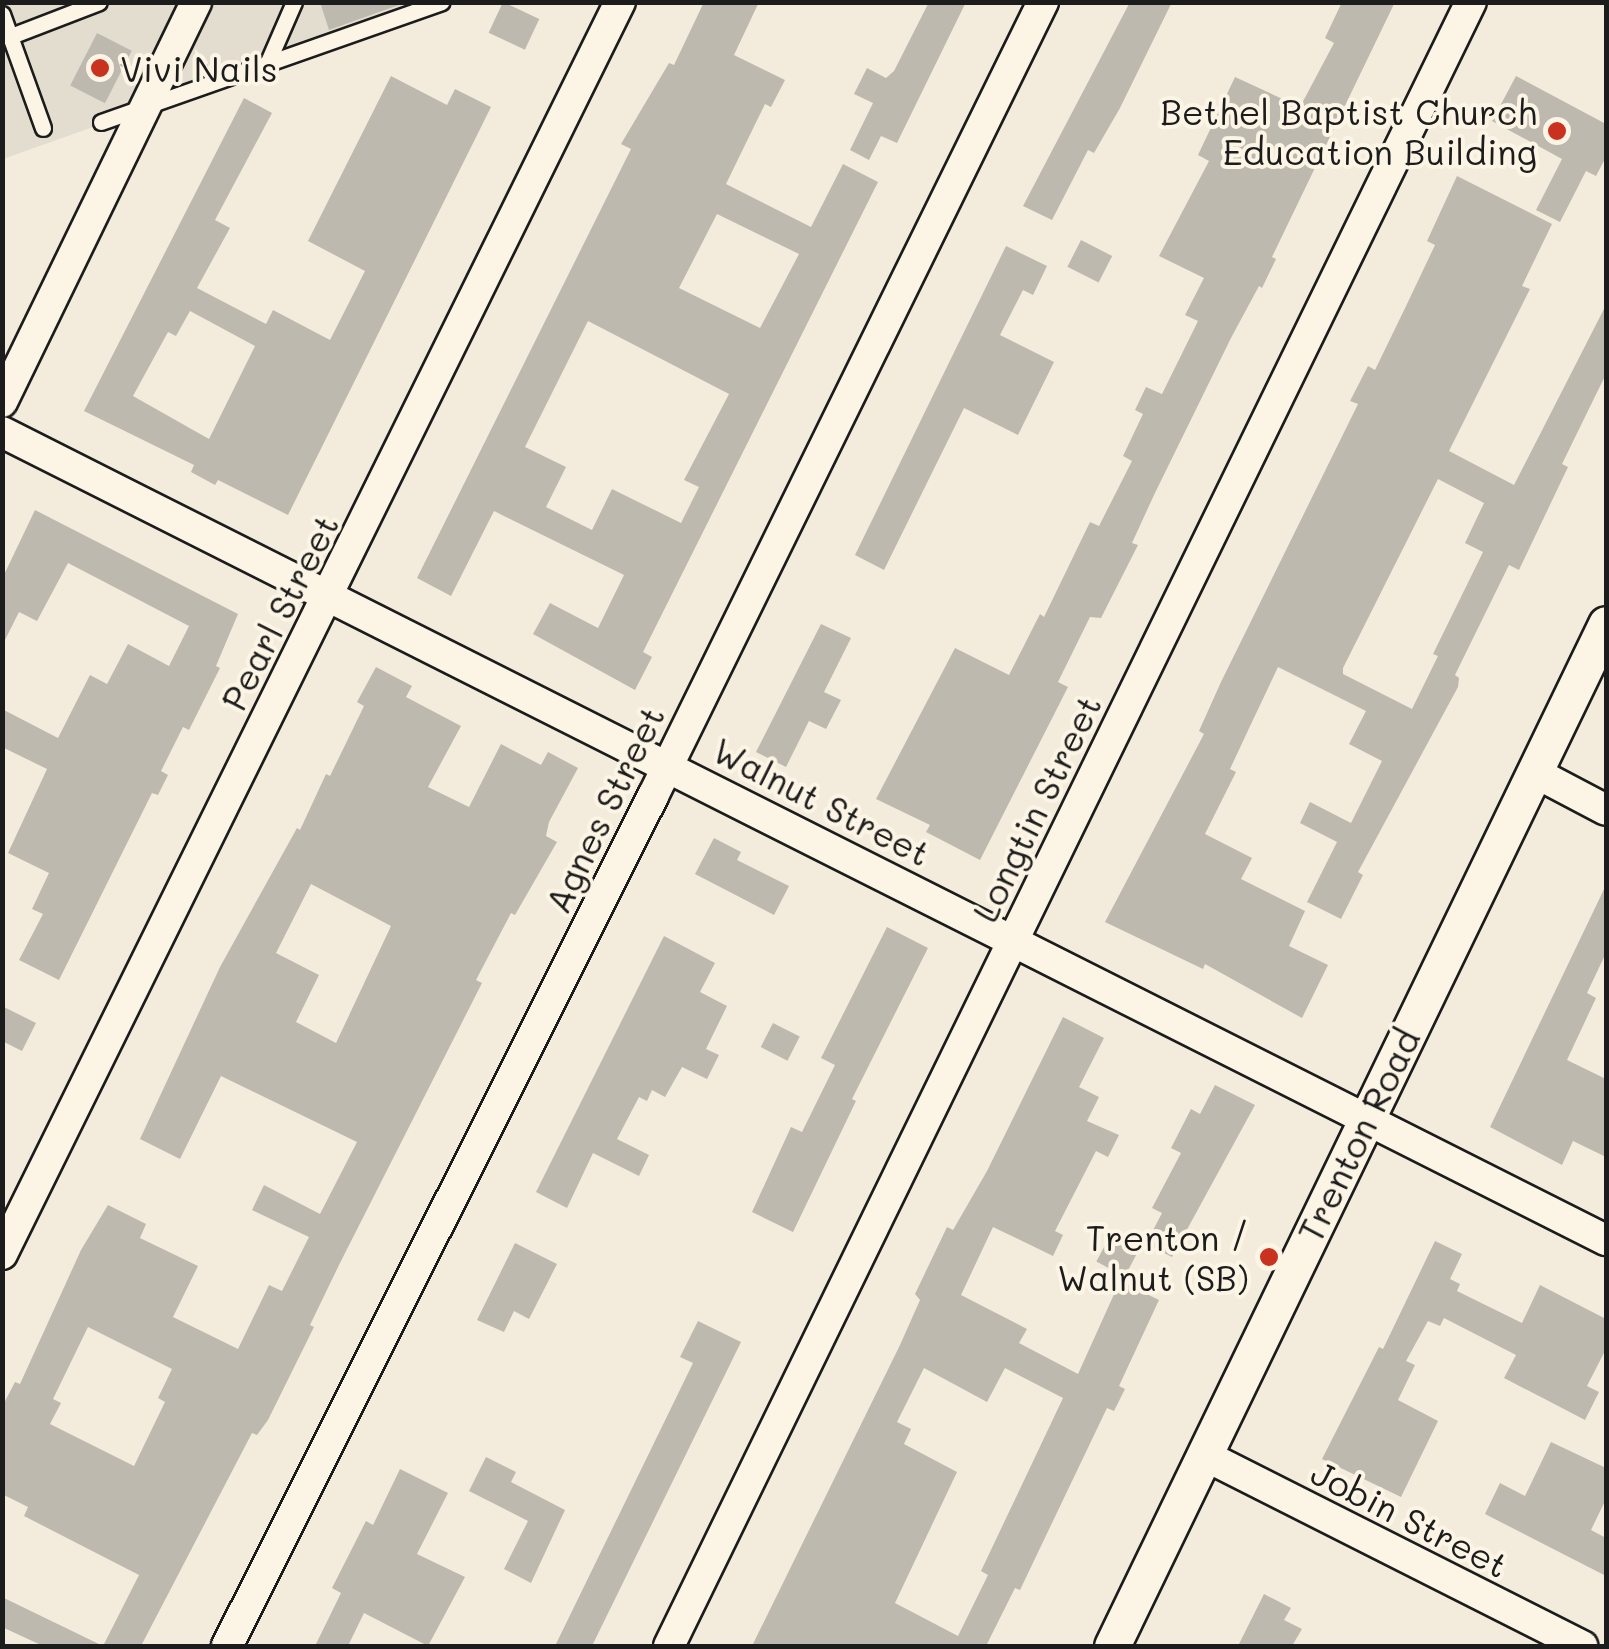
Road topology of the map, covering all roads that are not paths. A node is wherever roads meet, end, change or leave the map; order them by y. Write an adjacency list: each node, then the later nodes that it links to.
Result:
1 (99, 2): 9 (lane)
2 (294, 2): 10 (lane)
3 (442, 2): 10 (lane)
4 (620, 2): 16 (street, Pearl Street)
5 (1043, 2): 18 (street, Agnes Street)
6 (1471, 2): 21 (street, Longtin Street)
7 (194, 3): 11 (street)
8 (2, 14): 9 (lane)
9 (10, 36): 13 (lane)
10 (266, 64): 11 (lane)
11 (145, 106): 12 (lane); 14 (street)
12 (101, 122)
13 (43, 128)
14 (2, 402)
15 (2, 432): 16 (street, Walnut Street)
16 (329, 595): 18 (street, Walnut Street); 24 (street, Pearl Street)
17 (1606, 624): 19 (street, Trenton Road)
18 (669, 764): 21 (street, Walnut Street); 26 (street, Agnes Street)
19 (1534, 772): 20 (street); 22 (street, Trenton Road)
20 (1606, 810)
21 (1013, 940): 22 (street, Walnut Street); 27 (street, Longtin Street)
22 (1366, 1118): 23 (street, Walnut Street); 25 (street, Trenton Road)
23 (1606, 1240)
24 (2, 1254)
25 (1204, 1455): 28 (street, Trenton Road); 29 (street, Jobin Street)
26 (228, 1646)
27 (668, 1646)
28 (1112, 1646)
29 (1582, 1646)

